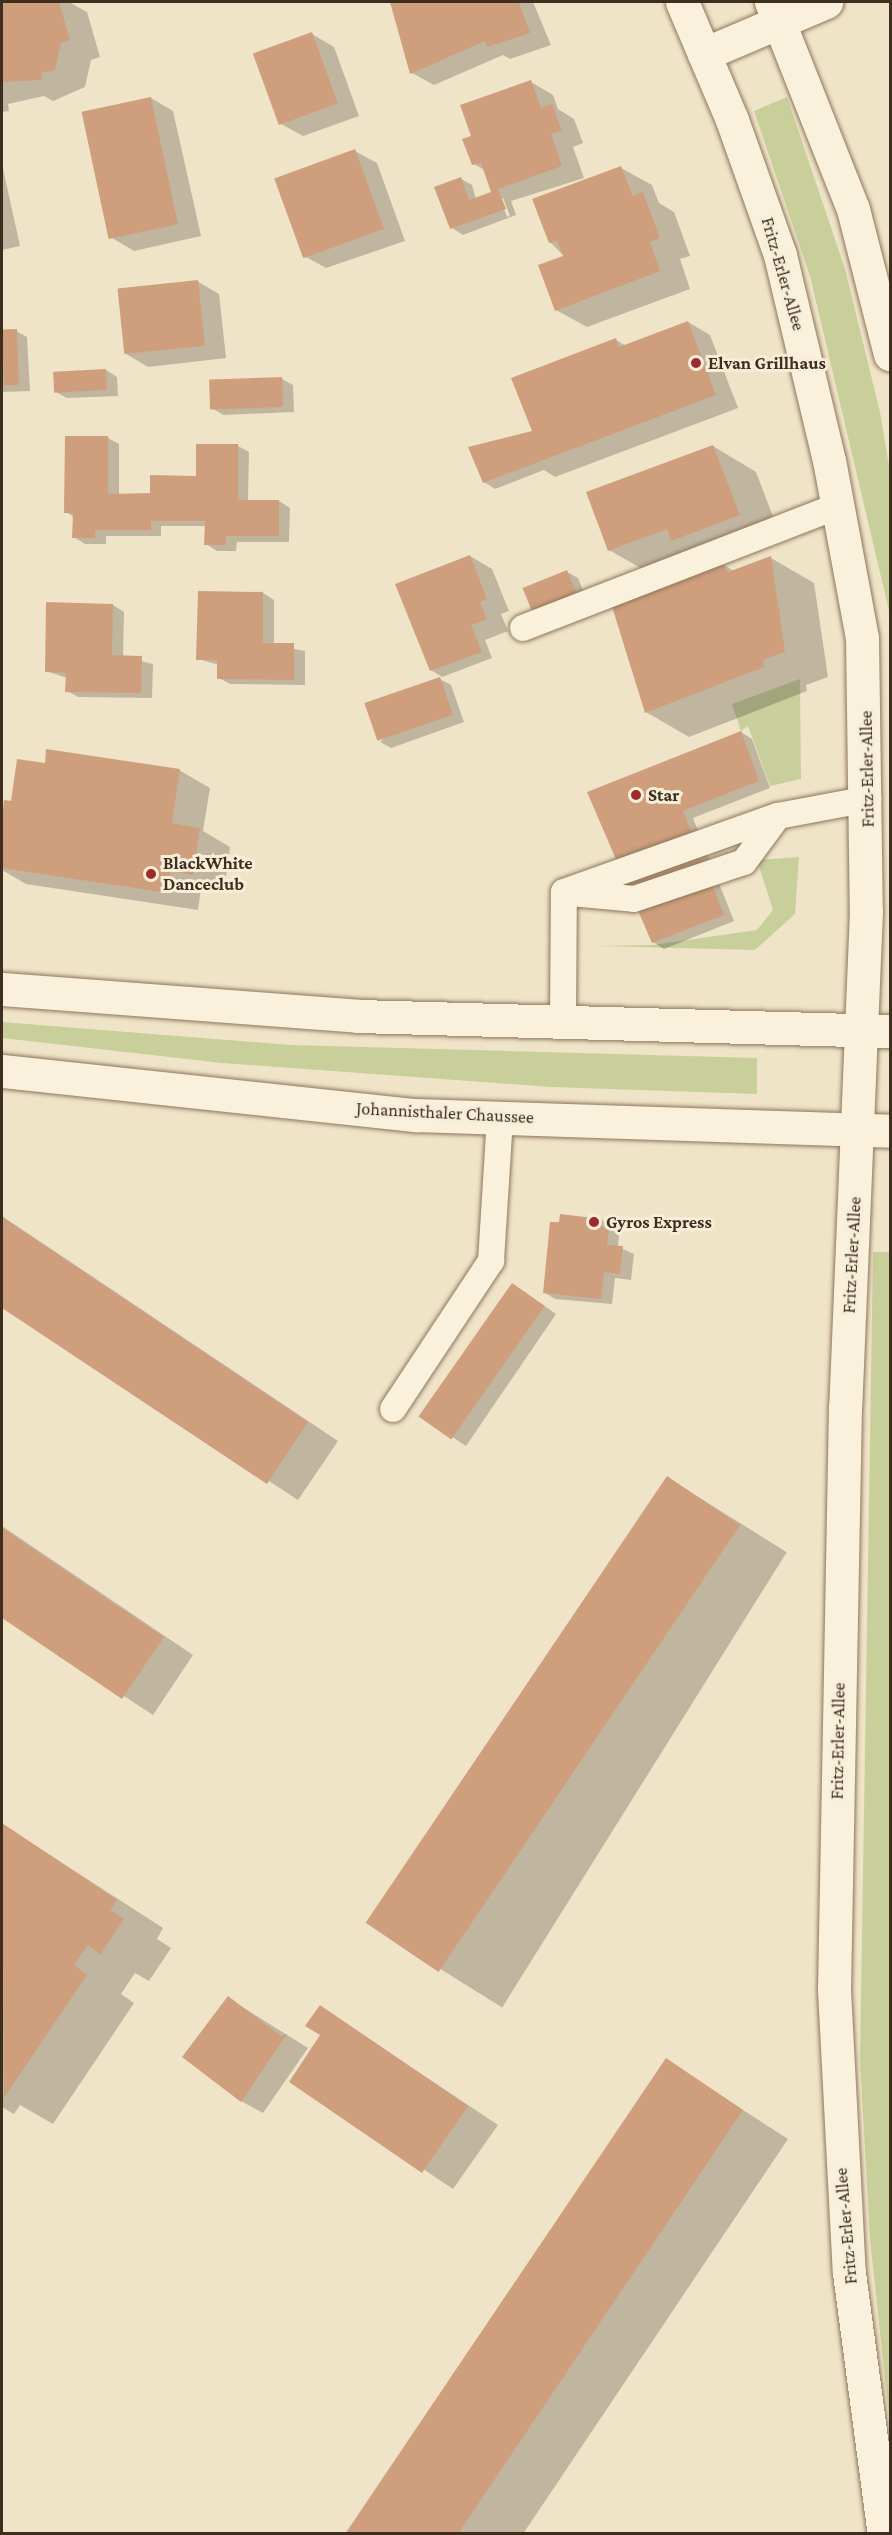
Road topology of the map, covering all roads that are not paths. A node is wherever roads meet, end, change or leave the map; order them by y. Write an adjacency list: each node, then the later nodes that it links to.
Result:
1 (682, 2): 4 (street, Fritz-Erler-Allee)
2 (826, 2): 3 (street)
3 (775, 11): 4 (street); 5 (street)
4 (704, 54): 6 (street, Fritz-Erler-Allee)
5 (891, 354)
6 (838, 506): 7 (lane); 8 (street, Fritz-Erler-Allee)
7 (523, 628)
8 (868, 799): 10 (lane); 11 (street, Fritz-Erler-Allee)
9 (2, 989): 10 (street)
10 (563, 1021): 11 (street)
11 (876, 1030): 14 (street, Fritz-Erler-Allee)
12 (2, 1071): 13 (street, Johannisthaler Chaussee)
13 (500, 1117): 14 (street, Johannisthaler Chaussee); 16 (lane)
14 (857, 1130): 15 (street, Johannisthaler Chaussee); 17 (street, Fritz-Erler-Allee)
15 (891, 1131)
16 (393, 1409)
17 (884, 2534)

